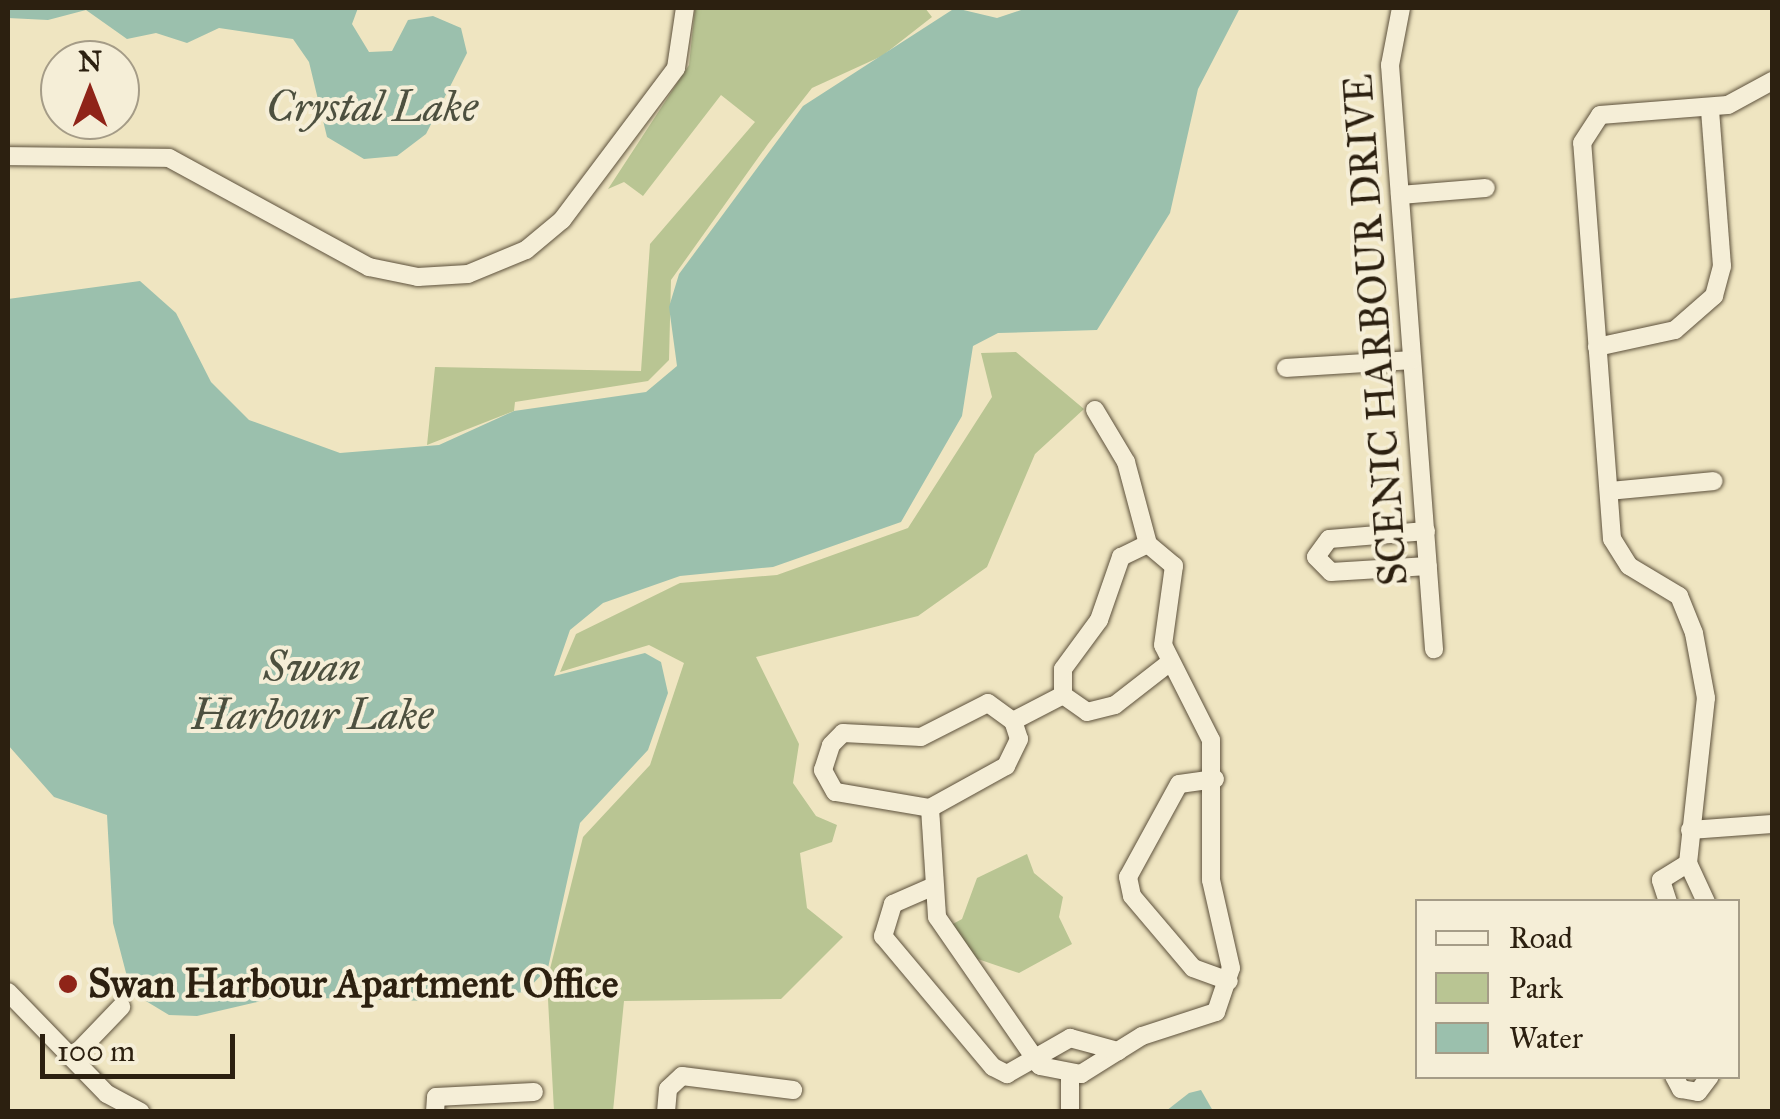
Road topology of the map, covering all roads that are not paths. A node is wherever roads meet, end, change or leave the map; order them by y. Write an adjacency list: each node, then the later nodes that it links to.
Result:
1 (685, 8): 5 (street)
2 (1401, 8): 7 (street, SCENIC HARBOUR DRIVE)
3 (1772, 81): 4 (street)
4 (1710, 109): 8 (street); 8 (street)
5 (8, 156)
6 (1486, 188): 7 (street)
7 (1400, 196): 9 (street, SCENIC HARBOUR DRIVE)
8 (1597, 346): 13 (street)
9 (1412, 360): 10 (street); 14 (street, SCENIC HARBOUR DRIVE)
10 (1286, 368)
11 (1095, 410): 15 (street)
12 (1714, 481): 13 (street)
13 (1609, 491): 24 (street)
14 (1426, 531): 16 (street, SCENIC HARBOUR DRIVE); 16 (street)
15 (1148, 544): 18 (street); 19 (street)
16 (1428, 566): 17 (street, SCENIC HARBOUR DRIVE)
17 (1434, 649)
18 (1170, 662): 19 (street); 21 (street)
19 (1063, 695): 20 (street)
20 (1014, 720): 22 (street); 22 (street)
21 (1215, 779): 29 (street); 29 (street)
22 (930, 808): 26 (street)
23 (1772, 824): 24 (street)
24 (1690, 830): 25 (street)
25 (1688, 863): 27 (street); 28 (street)
26 (934, 886): 33 (street); 33 (street)
27 (1667, 899)
28 (1705, 899)
29 (1229, 982): 32 (street)
30 (8, 992): 34 (street)
31 (121, 1008): 34 (street)
32 (1118, 1051): 33 (street); 35 (street)
33 (1031, 1056): 35 (street)
34 (72, 1058): 40 (street)
35 (1070, 1075): 43 (street)
36 (1676, 1079): 37 (street)
37 (1708, 1079)
38 (792, 1090): 42 (street)
39 (534, 1092): 41 (street)
40 (141, 1112)
41 (435, 1112)
42 (666, 1112)
43 (1070, 1112)

